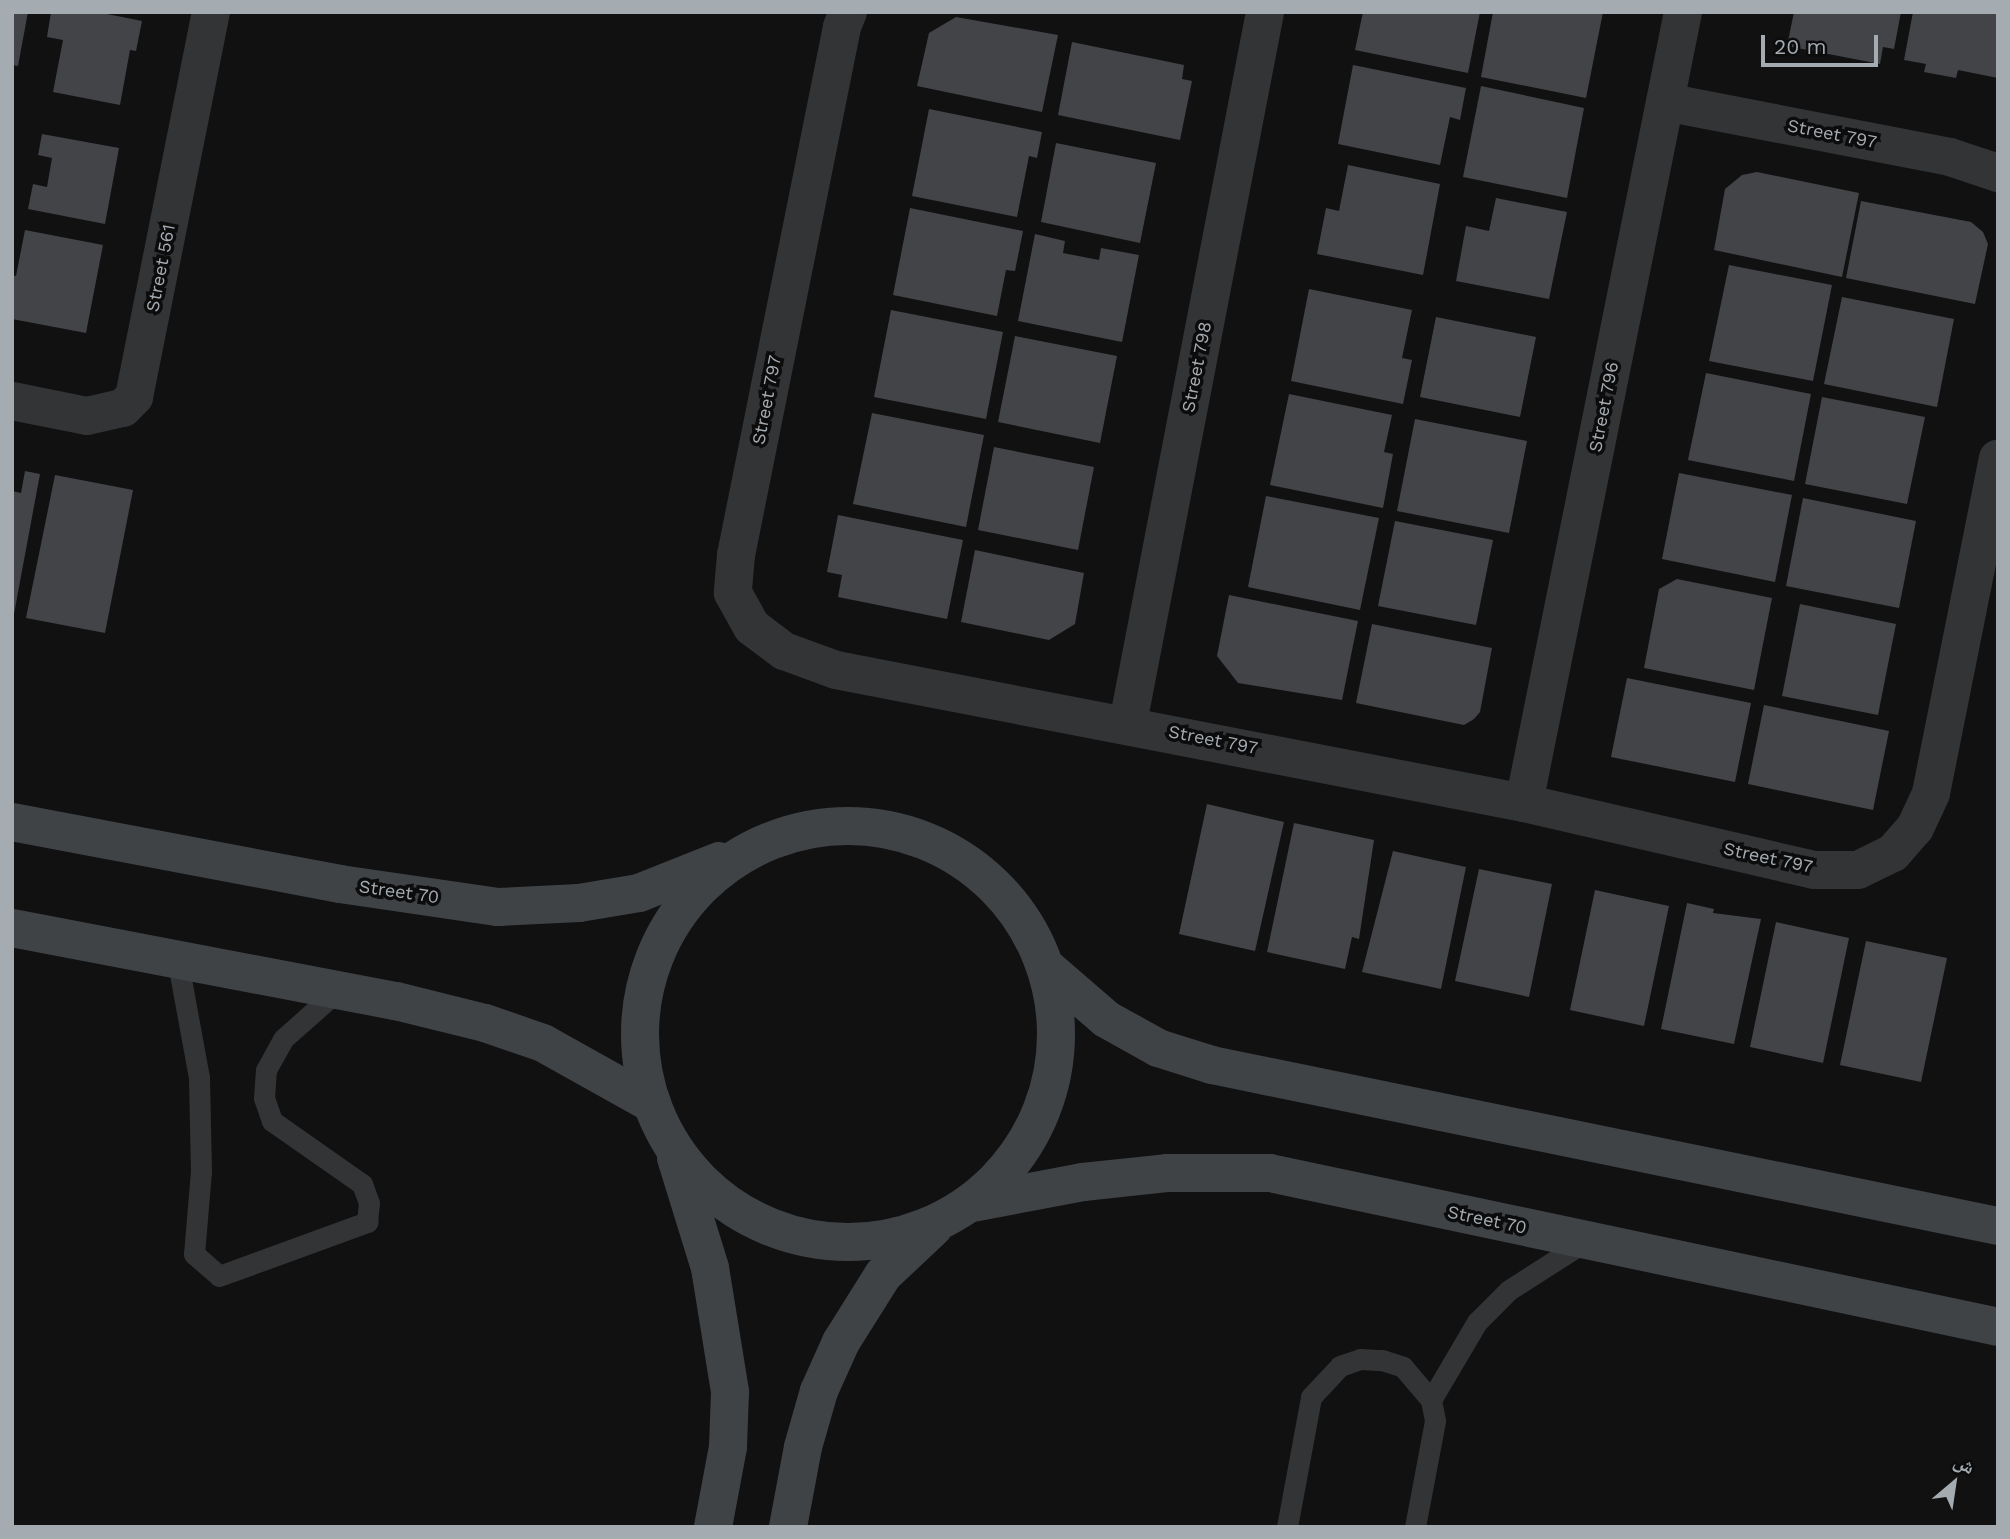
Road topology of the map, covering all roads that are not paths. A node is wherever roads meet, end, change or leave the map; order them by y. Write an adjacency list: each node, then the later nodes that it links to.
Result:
1 (211, 12): 7 (street, Street 561)
2 (848, 12): 10 (street, Street 797)
3 (1683, 12): 5 (street, Street 796)
4 (1263, 13): 10 (street, Street 798)
5 (1665, 102): 6 (street, Street 797); 11 (street, Street 796)
6 (1998, 173)
7 (12, 401)
8 (1998, 458): 9 (street, Street 797)
9 (1989, 562): 11 (street, Street 797)
10 (1128, 723): 11 (street, Street 797)
11 (1524, 803)
12 (12, 822): 13 (main road, Street 70)
13 (779, 836): 16 (main road); 18 (main road)
14 (12, 928): 15 (main road)
15 (178, 963): 17 (main road); 17 (lane)
16 (1047, 968): 20 (main road); 22 (main road)
17 (337, 991): 18 (main road)
18 (652, 1104): 19 (main road)
19 (673, 1146): 21 (main road); 26 (main road)
20 (972, 1203): 21 (main road); 23 (main road, Street 70)
21 (939, 1222): 27 (main road)
22 (1998, 1226)
23 (1585, 1241): 24 (main road, Street 70); 25 (lane)
24 (1998, 1327)
25 (1430, 1400): 28 (lane); 29 (lane)
26 (713, 1527)
27 (788, 1527)
28 (1287, 1527)
29 (1415, 1527)

